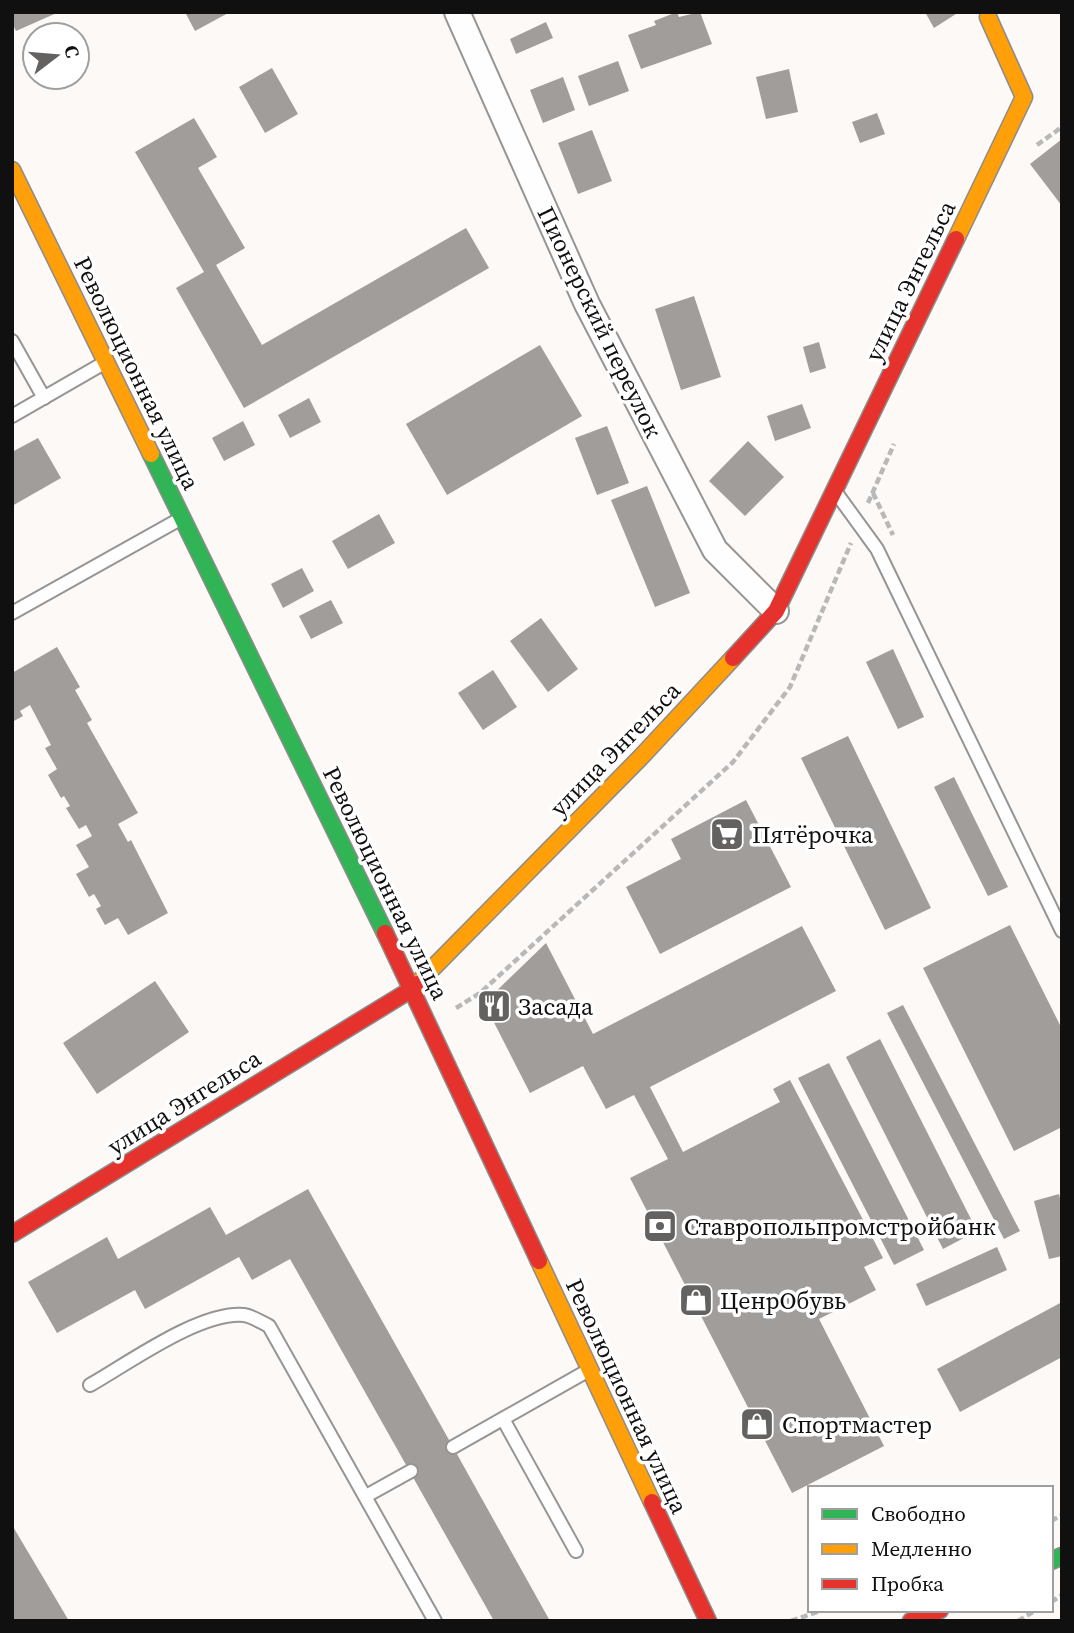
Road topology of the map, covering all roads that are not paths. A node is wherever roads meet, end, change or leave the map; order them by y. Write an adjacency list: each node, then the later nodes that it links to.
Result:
1 (457, 12): 10 (street, Пионерский переулок)
2 (988, 17): 8 (street, улица Энгельса)
3 (12, 170): 5 (street, Революционная улица)
4 (12, 341): 6 (lane)
5 (105, 362): 6 (lane); 9 (street, Революционная улица)
6 (44, 398): 7 (lane)
7 (12, 416)
8 (835, 491): 10 (street, улица Энгельса); 12 (lane)
9 (183, 517): 11 (lane); 13 (street, Революционная улица)
10 (776, 611): 13 (street, улица Энгельса)
11 (12, 613)
12 (1062, 932)
13 (412, 989): 14 (street, улица Энгельса); 15 (street, Революционная улица)
14 (12, 1234)
15 (589, 1370): 17 (lane); 24 (street, Революционная улица)
16 (90, 1385): 20 (lane)
17 (503, 1419): 18 (lane); 21 (lane)
18 (453, 1447)
19 (411, 1471): 20 (lane)
20 (366, 1496): 23 (lane)
21 (576, 1551)
22 (935, 1612): 25 (street)
23 (435, 1621)
24 (708, 1621)
25 (911, 1621)

